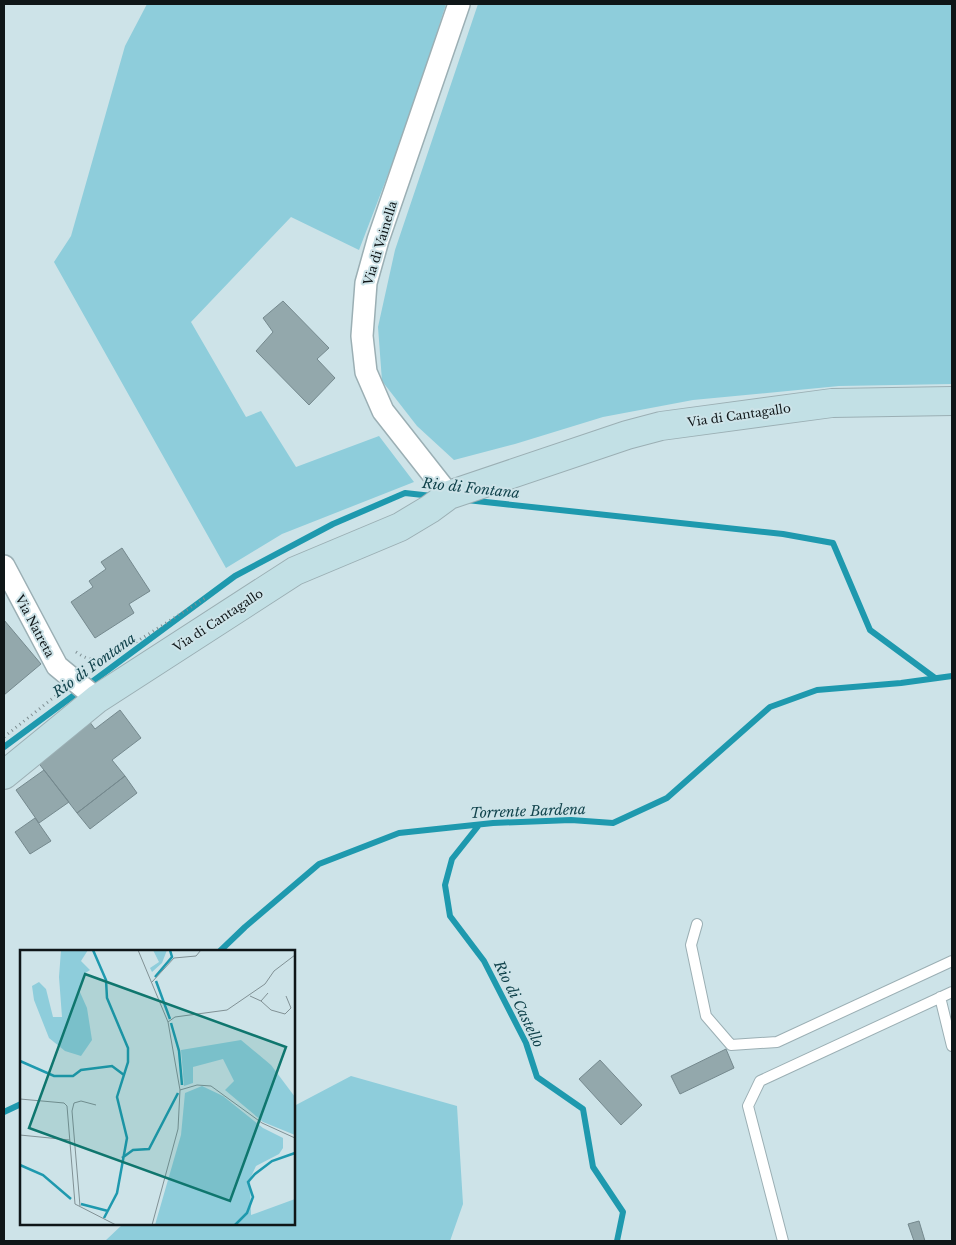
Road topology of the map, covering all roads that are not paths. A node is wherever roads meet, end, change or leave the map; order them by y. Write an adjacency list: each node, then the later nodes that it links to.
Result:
1 (459, 4): 3 (street, Via di Vainella)
2 (952, 400): 3 (street, Via di Cantagallo)
3 (440, 502): 5 (street, Via di Cantagallo)
4 (4, 566): 5 (street, Via Natreta)
5 (96, 698): 6 (street, Via di Cantagallo)
6 (4, 775)
7 (696, 924): 8 (lane)
8 (952, 962)
9 (952, 992): 10 (lane)
10 (940, 997): 11 (lane); 12 (lane)
11 (952, 1046)
12 (783, 1241)

